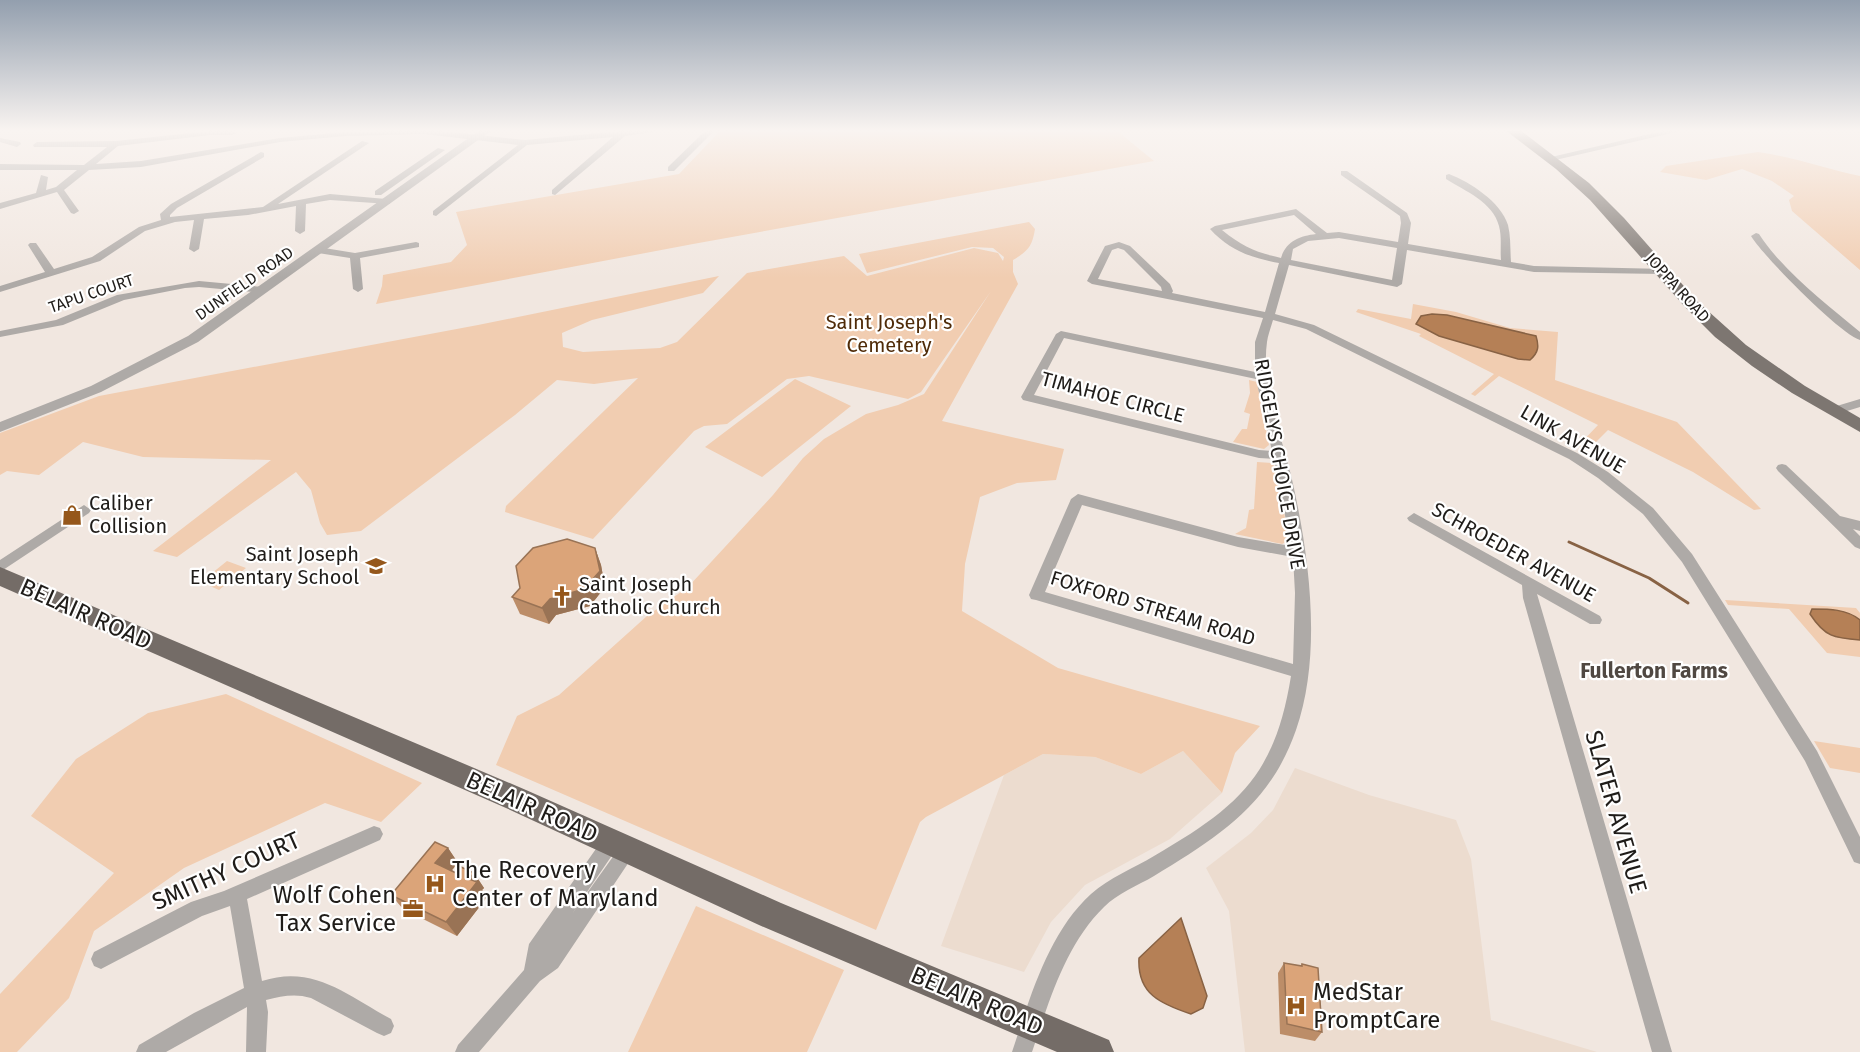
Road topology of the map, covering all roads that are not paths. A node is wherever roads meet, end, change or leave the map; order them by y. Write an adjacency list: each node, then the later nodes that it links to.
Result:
1 (44, 179): 14 (street)
2 (74, 179): 12 (street)
3 (219, 179): 22 (street)
4 (312, 179): 18 (street)
5 (403, 179): 15 (street)
6 (414, 179): 15 (street, DUNFIELD ROAD)
7 (479, 179): 20 (street)
8 (570, 179): 13 (street)
9 (1353, 179): 28 (street)
10 (1452, 179): 33 (street)
11 (1575, 179): 34 (main road, JOPPA ROAD)
12 (60, 189): 14 (street); 19 (street)
13 (555, 192)
14 (40, 195): 17 (street)
15 (382, 198): 16 (street); 30 (street, DUNFIELD ROAD)
16 (301, 202): 18 (street); 23 (street)
17 (0, 206)
18 (266, 209): 21 (street)
19 (74, 211)
20 (436, 213)
21 (202, 215): 22 (street); 29 (street)
22 (166, 221): 35 (street)
23 (300, 231)
24 (1323, 235): 28 (street, RIDGELYS CHOICE DRIVE); 32 (street, RIDGELYS CHOICE DRIVE); 32 (street)
25 (1756, 236): 42 (street)
26 (416, 244): 31 (street)
27 (33, 245): 35 (street)
28 (1403, 246): 32 (street); 33 (street, RIDGELYS CHOICE DRIVE)
29 (194, 249)
30 (318, 250): 31 (street); 38 (street, DUNFIELD ROAD)
31 (355, 256): 37 (street)
32 (1284, 262): 40 (street, RIDGELYS CHOICE DRIVE)
33 (1506, 264): 34 (street, RIDGELYS CHOICE DRIVE)
34 (1662, 271): 45 (main road, JOPPA ROAD)
35 (52, 274): 36 (street)
36 (0, 289)
37 (358, 289)
38 (263, 290): 41 (street, TAPU COURT); 47 (street, DUNFIELD ROAD)
39 (1166, 295): 39 (street, LINK AVENUE); 40 (street, LINK AVENUE)
40 (1269, 316): 43 (street, RIDGELYS CHOICE DRIVE); 63 (street, LINK AVENUE)
41 (0, 334)
42 (1860, 337)
43 (1261, 377): 48 (street, RIDGELYS CHOICE DRIVE); 48 (street, TIMAHOE CIRCLE)
44 (1860, 403): 45 (street)
45 (1834, 411): 46 (main road, JOPPA ROAD)
46 (1860, 426)
47 (0, 427)
48 (1278, 455): 55 (street, RIDGELYS CHOICE DRIVE)
49 (1782, 468): 52 (street)
50 (84, 510): 56 (street)
51 (1414, 518): 58 (street, SCHROEDER AVENUE)
52 (1835, 519): 53 (street); 54 (street)
53 (1860, 526)
54 (1860, 544)
55 (1300, 553): 60 (street, RIDGELYS CHOICE DRIVE); 60 (street, FOXFORD STREAM ROAD)
56 (0, 567)
57 (0, 576): 62 (highway, BELAIR ROAD)
58 (1529, 584): 59 (street, SCHROEDER AVENUE); 73 (street, SLATER AVENUE)
59 (1595, 620)
60 (1300, 672): 68 (street, RIDGELYS CHOICE DRIVE)
61 (374, 834): 64 (street, SMITHY COURT)
62 (620, 846): 68 (highway, BELAIR ROAD); 71 (street)
63 (1860, 856)
64 (237, 894): 65 (street, SMITHY COURT); 66 (street)
65 (101, 959)
66 (255, 992): 67 (street); 69 (street); 70 (street)
67 (384, 1026)
68 (1027, 1038): 72 (highway, BELAIR ROAD)
69 (146, 1052)
70 (256, 1052)
71 (465, 1052)
72 (1097, 1052)
73 (1662, 1052)

